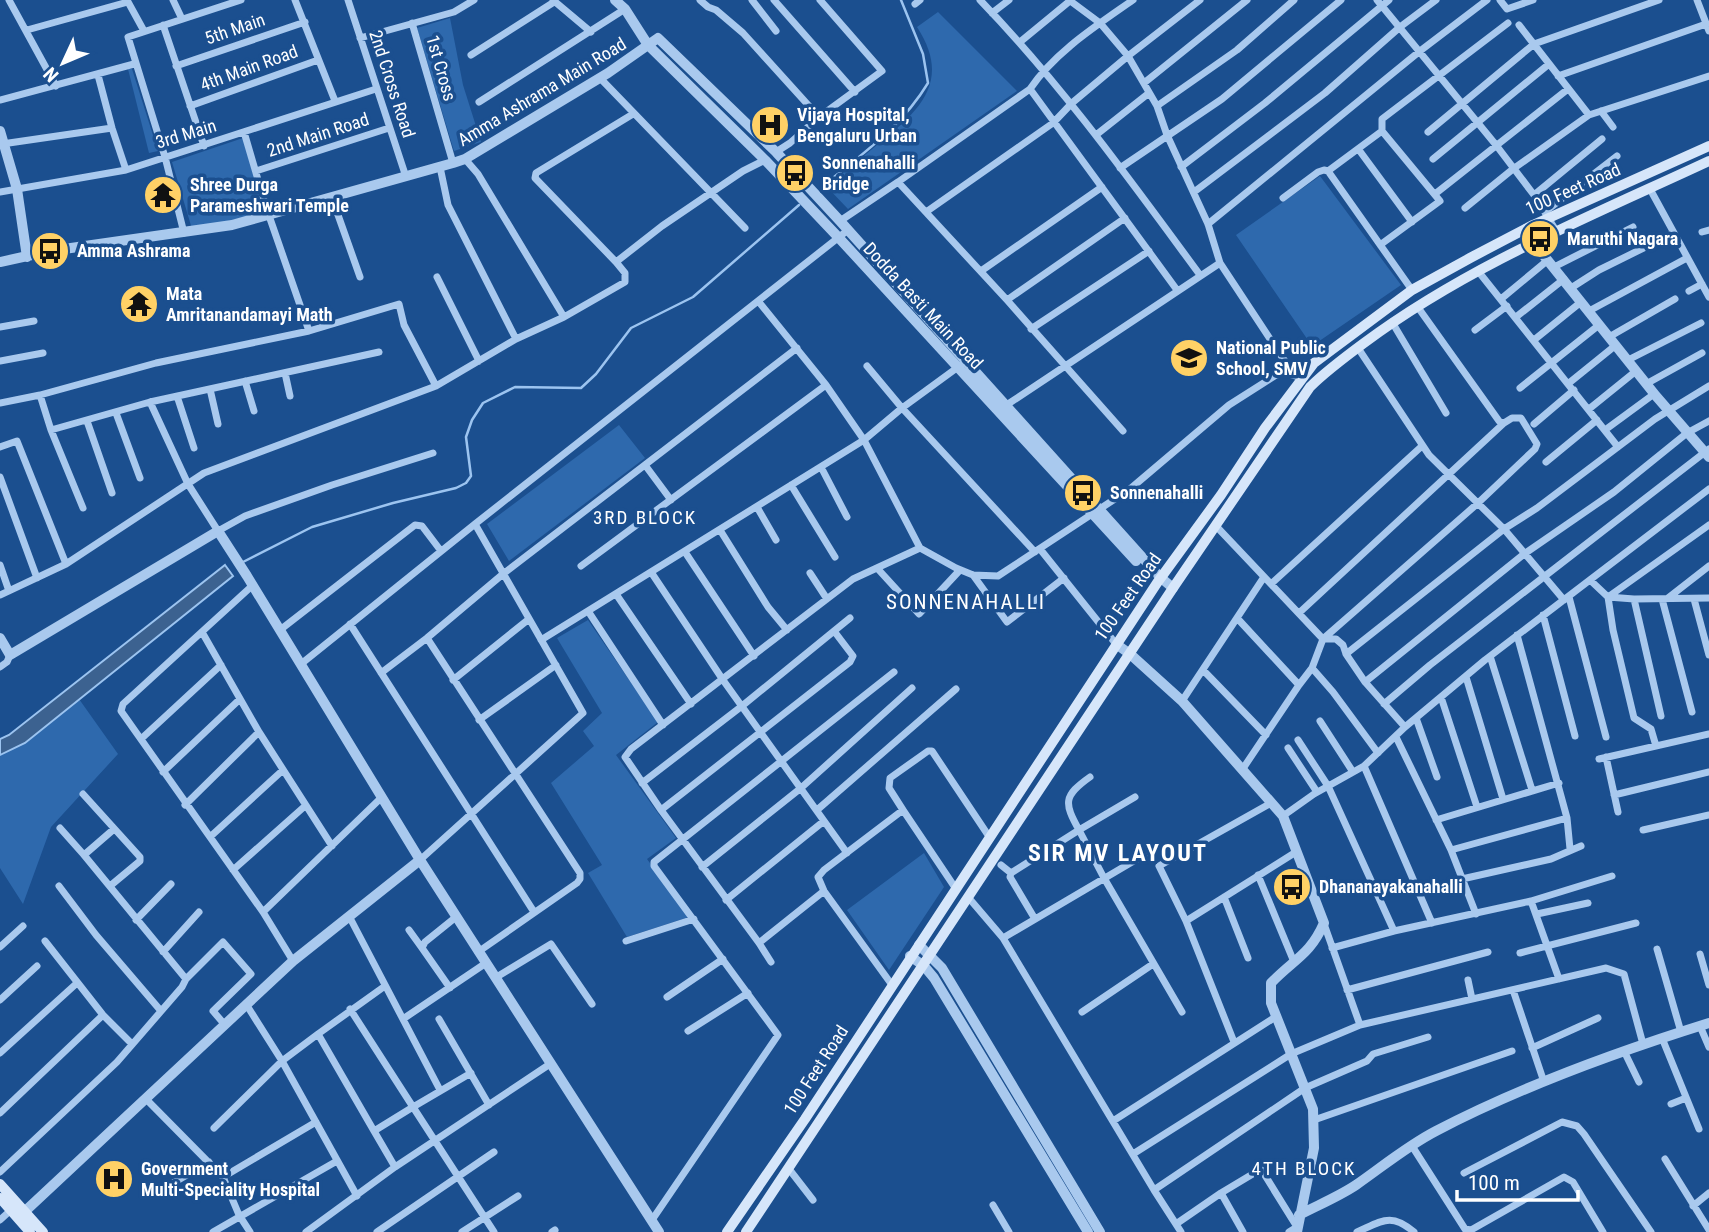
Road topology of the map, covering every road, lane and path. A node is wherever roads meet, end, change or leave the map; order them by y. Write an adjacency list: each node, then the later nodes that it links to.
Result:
1 (9, 0): 43 (street)
2 (173, 0): 33 (street)
3 (240, 0): 30 (street)
4 (295, 0): 34 (street)
5 (348, 0): 47 (street, 2nd Cross Road)
6 (474, 0): 35 (street)
7 (615, 0): 31 (street, Dodda Basti Main Road)
8 (700, 0): 82 (street)
9 (752, 0): 45 (street)
10 (774, 0): 70 (street)
11 (820, 0): 70 (street)
12 (979, 0): 32 (street)
13 (1009, 0): 32 (street)
14 (1070, 0): 36 (street); 49 (street)
15 (1133, 0): 36 (street)
16 (1247, 0): 65 (street)
17 (1294, 0): 78 (street)
18 (1341, 0): 93 (street)
19 (1389, 0): 29 (street)
20 (1436, 0): 41 (street)
21 (1487, 0): 52 (street)
22 (1500, 0): 23 (street)
23 (1534, 0)
24 (1659, 0): 50 (street)
25 (1697, 0): 42 (street)
26 (127, 1): 43 (street); 44 (street)
27 (553, 1): 46 (street); 53 (street)
28 (1196, 1): 54 (street)
29 (1379, 3): 41 (street); 109 (street)
30 (219, 4): 33 (street)
31 (625, 9): 40 (street, Dodda Basti Main Road); 46 (street)
32 (992, 13): 49 (street)
33 (182, 19): 38 (street)
34 (304, 22): 55 (street); 58 (street, 5th Main)
35 (412, 23): 47 (street); 107 (street, 1st Cross)
36 (1100, 23): 54 (street); 59 (street)
37 (1508, 23): 60 (street)
38 (163, 25): 44 (street); 58 (street)
39 (1519, 25): 50 (street)
40 (636, 26): 48 (street); 51 (street, Dodda Basti Main Road)
41 (1400, 27): 52 (street); 121 (street)
42 (1708, 27): 62 (street)
43 (27, 30): 66 (street)
44 (144, 31): 56 (street)
45 (776, 31)
46 (591, 32): 74 (street)
47 (360, 38): 67 (street, 2nd Cross Road)
48 (658, 38): 51 (street); 100 (street)
49 (1020, 42): 59 (street)
50 (1534, 44): 57 (street); 75 (street)
51 (648, 45): 64 (street, Amma Ashrama Main Road); 105 (street, Dodda Basti Main Road)
52 (1420, 51): 60 (street); 134 (street)
53 (471, 55)
54 (1128, 56): 65 (street); 76 (street)
55 (318, 60): 73 (street); 77 (street, 4th Main Road)
56 (135, 64): 61 (street); 102 (street)
57 (1549, 64): 62 (street); 84 (street)
58 (176, 66): 77 (street)
59 (1043, 69): 68 (street); 76 (street)
60 (1439, 74): 75 (street); 89 (street)
61 (98, 75): 66 (street); 86 (street)
62 (1558, 76): 69 (street)
63 (1709, 76): 79 (street)
64 (600, 78): 80 (street); 103 (street, Amma Ashrama Main Road)
65 (1144, 83): 71 (street)
66 (56, 86): 72 (street)
67 (376, 89): 73 (street, 3rd Main); 87 (street, 2nd Cross Road)
68 (1030, 89): 83 (street); 116 (street)
69 (1569, 89): 81 (street); 96 (street)
70 (855, 92): 82 (street)
71 (1149, 93): 78 (street); 92 (street)
72 (0, 100)
73 (335, 101): 90 (street, 3rd Main)
74 (479, 102)
75 (1462, 102): 84 (street); 91 (street)
76 (1072, 103): 83 (street); 92 (street)
77 (190, 106): 97 (street)
78 (1157, 106): 93 (street)
79 (1601, 111): 81 (street); 85 (street)
80 (632, 114): 122 (street); 149 (street)
81 (1589, 115): 111 (street)
82 (819, 117): 100 (street)
83 (1053, 122): 117 (street); 128 (street)
84 (1477, 122): 96 (street); 104 (street)
85 (1613, 127)
86 (112, 128): 95 (street); 112 (street)
87 (389, 128): 113 (street, 2nd Main Road); 115 (street, 2nd Cross Road)
88 (0, 131): 95 (street)
89 (1382, 131): 99 (street); 123 (street)
90 (244, 132): 97 (street, 3rd Main); 113 (street)
91 (1429, 132)
92 (1096, 135): 110 (street)
93 (1167, 135): 109 (street); 110 (street)
94 (1602, 139): 124 (street)
95 (2, 144): 118 (street)
96 (1496, 145): 111 (street); 123 (street)
97 (204, 146): 102 (street, 3rd Main)
98 (1709, 146): 130 (main road, 100 Feet Road)
99 (1359, 150): 114 (street); 133 (street)
100 (776, 152): 132 (street, Dodda Basti Main Road)
101 (1617, 156): 130 (street)
102 (165, 157): 112 (street, 3rd Main); 140 (street)
103 (465, 159): 107 (street, Amma Ashrama Main Road); 171 (street)
104 (1433, 159)
105 (765, 160): 122 (street); 142 (street, Dodda Basti Main Road)
106 (1709, 162): 119 (main road, 100 Feet Road)
107 (453, 163): 108 (street, Amma Ashrama Main Road)
108 (440, 167): 115 (street, Amma Ashrama Main Road); 181 (street)
109 (1181, 167): 121 (street)
110 (1120, 168): 154 (street)
111 (1513, 169): 124 (street); 127 (street)
112 (126, 170): 118 (street, 3rd Main)
113 (256, 172): 129 (street)
114 (1328, 172): 126 (street); 144 (street)
115 (406, 177): 125 (street, Amma Ashrama Main Road)
116 (898, 183): 128 (street); 132 (street)
117 (1102, 187): 131 (street); 152 (street)
118 (17, 189): 120 (street, 3rd Main); 146 (street)
119 (1650, 189): 139 (main road, 100 Feet Road); 141 (street)
120 (0, 192)
121 (1194, 192): 134 (street)
122 (710, 193): 136 (street); 149 (street)
123 (1435, 194): 133 (street)
124 (1534, 195): 130 (street)
125 (332, 198): 129 (street, Amma Ashrama Main Road); 155 (street)
126 (1283, 198)
127 (1465, 208)
128 (926, 212): 152 (street)
129 (269, 215): 140 (street, Amma Ashrama Main Road); 180 (street)
130 (1548, 215): 137 (main road, 100 Feet Road); 139 (street)
131 (1125, 218): 145 (street); 165 (street)
132 (840, 221): 138 (street, Dodda Basti Main Road)
133 (1412, 222): 144 (street)
134 (1208, 224): 150 (street)
135 (1633, 226): 151 (street)
136 (745, 228)
137 (1526, 229): 143 (street); 161 (main road, 100 Feet Road)
138 (848, 230): 142 (street); 193 (street, Dodda Basti Main Road)
139 (1558, 232): 143 (main road, 100 Feet Road)
140 (184, 233): 146 (street, Amma Ashrama Main Road)
141 (1674, 233): 147 (street); 159 (street)
142 (839, 238): 166 (street); 193 (street, Dodda Basti Main Road)
143 (1533, 242): 151 (street); 153 (main road, 100 Feet Road)
144 (1380, 245): 161 (street)
145 (1149, 251): 160 (street); 178 (street)
146 (27, 257): 148 (street, Amma Ashrama Main Road)
147 (1687, 258): 158 (street); 170 (street)
148 (0, 262)
149 (616, 262): 171 (street)
150 (1220, 263): 154 (street); 199 (street)
151 (1551, 264): 157 (street); 168 (street)
152 (981, 271): 165 (street)
153 (1478, 271): 168 (street); 169 (main road, 100 Feet Road)
154 (1200, 275): 160 (street)
155 (360, 277)
156 (437, 277): 191 (street)
157 (1563, 279): 159 (street); 172 (street)
158 (1702, 284): 162 (street); 163 (street)
159 (1571, 288): 167 (street)
160 (1177, 290): 195 (street)
161 (1412, 290): 199 (main road, 100 Feet Road)
162 (1689, 291)
163 (1709, 297)
164 (1675, 299): 183 (street)
165 (1007, 300): 178 (street)
166 (759, 302): 184 (street); 254 (street)
167 (1581, 302): 170 (street); 182 (street)
168 (1504, 303): 172 (street); 179 (street)
169 (1417, 306): 174 (main road, 100 Feet Road); 224 (street)
170 (1589, 311): 176 (street)
171 (564, 317): 181 (street)
172 (1516, 317): 182 (street)
173 (34, 321): 177 (street)
174 (1392, 322): 185 (main road, 100 Feet Road); 219 (street)
175 (1701, 323): 189 (street)
176 (1599, 325): 183 (street); 192 (street)
177 (0, 327)
178 (1031, 329): 195 (street)
179 (1475, 330)
180 (309, 331): 203 (street); 209 (street)
181 (516, 339): 191 (street)
182 (1534, 340): 192 (street)
183 (1613, 341): 189 (street); 200 (street)
184 (797, 348): 202 (street); 239 (street)
185 (1358, 348): 199 (main road, 100 Feet Road); 232 (street)
186 (379, 352): 197 (street)
187 (43, 353): 190 (street)
188 (1702, 354): 201 (street)
189 (1628, 360): 196 (street)
190 (0, 361)
191 (479, 361): 203 (street)
192 (1553, 363): 200 (street); 205 (street)
193 (962, 364): 214 (street, Dodda Basti Main Road); 215 (street); 252 (street, Dodda Basti Main Road)
194 (867, 366): 215 (street)
195 (1064, 366): 214 (street); 229 (street)
196 (1636, 371): 201 (street); 216 (street)
197 (285, 373): 198 (street); 211 (street)
198 (245, 382): 206 (street); 218 (street)
199 (1306, 383): 252 (street); 256 (main road, 100 Feet Road); 282 (main road, 100 Feet Road)
200 (1569, 383): 207 (street)
201 (1646, 384): 208 (street)
202 (826, 385): 231 (street); 248 (street)
203 (436, 386): 244 (street)
204 (1709, 386): 217 (street)
205 (1520, 388)
206 (209, 389): 210 (street); 225 (street)
207 (1574, 390): 216 (street); 226 (street)
208 (1654, 394): 217 (street); 228 (street)
209 (40, 395): 213 (street); 227 (street)
210 (177, 396): 212 (street); 235 (street)
211 (290, 396)
212 (150, 402): 220 (street); 244 (street)
213 (0, 403)
214 (1005, 406): 252 (street, Dodda Basti Main Road)
215 (902, 408): 231 (street); 263 (street)
216 (1589, 410): 221 (street)
217 (1668, 410): 230 (street); 234 (street)
218 (254, 411)
219 (1446, 413)
220 (116, 414): 222 (street); 243 (street)
221 (1597, 420): 228 (street); 238 (street)
222 (87, 421): 227 (street); 247 (street)
223 (1709, 421): 230 (street)
224 (1504, 423): 241 (street); 249 (street)
225 (218, 424)
226 (1534, 424)
227 (51, 430): 251 (street)
228 (1605, 430): 234 (street)
229 (1123, 431)
230 (1687, 433): 236 (street); 265 (street)
231 (864, 440): 240 (street); 261 (street)
232 (1422, 446): 241 (street); 284 (street)
233 (0, 447): 267 (street)
234 (1618, 447): 257 (street)
235 (194, 449)
236 (1707, 452): 277 (street)
237 (433, 453): 259 (street)
238 (1546, 462)
239 (645, 465): 248 (street); 275 (street)
240 (821, 467): 245 (street); 253 (street)
241 (1449, 475): 249 (street); 297 (street)
242 (0, 477): 279 (street)
243 (140, 478)
244 (188, 484): 259 (street); 267 (street)
245 (791, 485): 250 (street); 266 (street)
246 (1709, 489): 283 (street)
247 (112, 493)
248 (671, 500): 269 (street)
249 (1477, 504): 257 (street); 310 (street)
250 (757, 507): 258 (street); 260 (street)
251 (83, 508)
252 (1095, 512): 263 (street); 282 (street, Dodda Basti Main Road)
253 (847, 517)
254 (475, 524): 262 (street); 275 (street)
255 (1709, 525): 289 (street)
256 (1216, 526): 278 (street); 286 (main road, 100 Feet Road)
257 (1504, 529): 265 (street); 313 (street)
258 (720, 530): 264 (street); 304 (street)
259 (218, 531): 281 (street); 315 (street)
260 (776, 540)
261 (920, 548): 271 (street); 272 (street)
262 (441, 551): 302 (street); 303 (street)
263 (1037, 551): 276 (street); 280 (street)
264 (685, 552): 273 (street); 317 (street)
265 (1524, 554): 277 (street); 330 (street)
266 (835, 557)
267 (66, 564): 279 (street)
268 (0, 565): 285 (street)
269 (581, 566)
270 (1709, 566): 293 (street)
271 (877, 568): 272 (street); 292 (street)
272 (960, 570): 276 (street)
273 (651, 572): 287 (street); 329 (street)
274 (810, 573): 292 (street)
275 (503, 574): 301 (street); 309 (street)
276 (974, 575): 280 (street)
277 (1544, 576): 290 (street); 338 (street)
278 (1264, 577): 284 (street); 300 (street)
279 (37, 578): 285 (street)
280 (1064, 578): 312 (street)
281 (250, 580): 303 (street); 306 (street)
282 (1159, 580): 286 (street, Dodda Basti Main Road); 312 (main road, 100 Feet Road)
283 (1590, 580): 289 (street); 290 (street)
284 (1271, 584): 297 (street)
285 (9, 591): 288 (street)
286 (1171, 591): 314 (main road, 100 Feet Road)
287 (616, 594): 296 (street); 337 (street)
288 (0, 595)
289 (1608, 597): 295 (street); 356 (street)
290 (1567, 598): 298 (street); 353 (street)
291 (1709, 598): 294 (street)
292 (827, 599): 304 (street)
293 (1665, 599): 294 (street); 295 (street); 340 (street)
294 (1694, 599): 316 (street)
295 (1634, 600): 341 (street)
296 (588, 611): 311 (street); 345 (street)
297 (1299, 613): 310 (street)
298 (1544, 615): 307 (street); 351 (street)
299 (850, 618): 305 (street)
300 (1237, 618): 324 (street); 331 (street)
301 (529, 619): 311 (street); 328 (street)
302 (350, 624): 319 (street); 325 (street)
303 (280, 630): 319 (street)
304 (787, 630): 317 (street)
305 (834, 631): 339 (street); 348 (street)
306 (201, 632): 320 (street); 354 (street)
307 (1517, 635): 318 (street); 370 (street)
308 (0, 638): 315 (street)
309 (427, 638): 325 (street); 328 (street)
310 (1323, 639): 313 (street); 323 (street)
311 (541, 640): 321 (street)
312 (1116, 644): 314 (street); 399 (main road, 100 Feet Road)
313 (1346, 653): 330 (street)
314 (1130, 654): 336 (street); 423 (main road, 100 Feet Road)
315 (10, 655): 322 (street)
316 (1709, 655)
317 (754, 656): 329 (street)
318 (1490, 656): 327 (street); 373 (street)
319 (301, 664): 377 (street)
320 (220, 665): 335 (street); 354 (street)
321 (556, 665): 343 (street); 366 (street)
322 (0, 667)
323 (1312, 668): 331 (street); 358 (street)
324 (1203, 670): 336 (street); 350 (street)
325 (381, 673): 388 (street)
326 (894, 673): 359 (street)
327 (1466, 677): 334 (street); 379 (street)
328 (453, 680): 343 (street)
329 (723, 680): 337 (street); 339 (street)
330 (1365, 682): 338 (street)
331 (1299, 685): 350 (street)
332 (912, 688): 372 (street)
333 (956, 689): 385 (street)
334 (1441, 697): 342 (street); 383 (street)
335 (240, 699): 347 (street); 363 (street)
336 (1182, 701): 362 (street)
337 (691, 704): 345 (street)
338 (1384, 704): 346 (street)
339 (742, 706): 348 (street); 369 (street)
340 (1692, 712)
341 (1661, 716)
342 (1416, 718): 346 (street); 368 (street)
343 (479, 720): 366 (street)
344 (1320, 721): 364 (street)
345 (663, 725): 369 (street)
346 (1405, 727): 352 (street)
347 (259, 733): 361 (street); 381 (street)
348 (761, 733): 359 (street); 384 (street)
349 (1709, 734): 356 (street)
350 (1266, 735): 362 (street)
351 (1575, 736)
352 (1396, 737): 358 (street); 392 (street)
353 (1606, 737)
354 (141, 739): 363 (street)
355 (1298, 740): 371 (street)
356 (1656, 746): 376 (street)
357 (1288, 748): 374 (street)
358 (1378, 753): 360 (street)
359 (783, 762): 372 (street); 400 (street)
360 (1364, 766): 364 (street); 440 (street)
361 (283, 770): 382 (street); 398 (street)
362 (1242, 770): 380 (street)
363 (163, 772): 381 (street)
364 (1353, 772): 371 (street)
365 (1709, 772): 376 (street)
366 (516, 774): 388 (street); 430 (street)
367 (1090, 777): 396 (street)
368 (1437, 777)
369 (642, 783): 384 (street)
370 (1559, 783): 373 (street); 391 (street)
371 (1328, 786): 374 (street); 444 (street)
372 (801, 788): 385 (street); 411 (street)
373 (1532, 790): 379 (street)
374 (1317, 792): 390 (street)
375 (83, 794): 395 (street)
376 (1614, 794): 387 (street)
377 (382, 797): 401 (street); 409 (street)
378 (1135, 797): 396 (street)
379 (1503, 799): 383 (street)
380 (1271, 803): 390 (street); 438 (street)
381 (185, 805): 398 (street)
382 (305, 806): 401 (street); 412 (street)
383 (1476, 807): 392 (street)
384 (661, 810): 400 (street)
385 (817, 810): 393 (street)
386 (903, 810): 399 (street); 407 (street); 421 (street)
387 (1618, 813)
388 (472, 814): 409 (street); 430 (street)
389 (1709, 815): 397 (street)
390 (1283, 816): 406 (street)
391 (1567, 818): 403 (street); 404 (street)
392 (1436, 820): 404 (street)
393 (824, 821): 407 (street); 425 (street)
394 (60, 828): 408 (street)
395 (114, 829): 408 (street); 420 (street)
396 (1079, 830): 413 (street); 416 (street)
397 (1643, 830)
398 (210, 837): 412 (street)
399 (990, 838): 421 (main road, 100 Feet Road)
400 (683, 839): 411 (street); 435 (street)
401 (332, 846): 429 (street)
402 (1581, 846): 403 (street)
403 (1570, 849): 417 (street)
404 (1451, 850): 417 (street)
405 (1149, 852): 416 (street)
406 (1296, 852): 414 (street); 439 (street)
407 (847, 853): 422 (street)
408 (84, 855): 420 (street)
409 (420, 860): 433 (street); 434 (street)
410 (1001, 865): 413 (street)
411 (702, 867): 425 (street)
412 (233, 870): 429 (street)
413 (1011, 873): 436 (street)
414 (1258, 876): 424 (street); 466 (street)
415 (1612, 876): 426 (street)
416 (1104, 878): 436 (street); 468 (street)
417 (1462, 879): 431 (street)
418 (171, 884): 437 (street)
419 (59, 886): 489 (street)
420 (110, 886): 437 (street)
421 (957, 889): 449 (main road, 100 Feet Road)
422 (824, 891): 448 (street); 477 (street)
423 (968, 897): 445 (street); 459 (main road, 100 Feet Road)
424 (1224, 897): 438 (street); 462 (street)
425 (726, 900): 448 (street)
426 (1531, 901): 431 (street); 432 (street)
427 (1588, 903): 432 (street)
428 (199, 912): 455 (street)
429 (263, 912): 464 (street)
430 (534, 912): 456 (street)
431 (1476, 914): 440 (street)
432 (1537, 914): 450 (street)
433 (349, 916): 464 (street); 478 (street)
434 (456, 917): 452 (street); 456 (street)
435 (694, 919): 447 (street); 463 (street)
436 (1035, 919): 445 (street)
437 (135, 920): 455 (street)
438 (1186, 920): 505 (street)
439 (1324, 923): 453 (street); 466 (street)
440 (1432, 923): 444 (street)
441 (1636, 923): 450 (street)
442 (23, 926): 451 (street)
443 (409, 930): 452 (street)
444 (1394, 931): 453 (street)
445 (1003, 938): 527 (street)
446 (45, 941): 475 (street)
447 (626, 941)
448 (759, 943): 465 (street)
449 (919, 945): 459 (street); 461 (main road, 100 Feet Road)
450 (1548, 946): 458 (street); 473 (street)
451 (0, 947)
452 (422, 948): 479 (street)
453 (1332, 948): 481 (street)
454 (1657, 949): 501 (street)
455 (163, 952): 472 (street)
456 (478, 952): 467 (street)
457 (1488, 952): 481 (street)
458 (1520, 953)
459 (930, 954): 470 (main road, 100 Feet Road); 580 (street)
460 (1700, 954): 476 (street)
461 (910, 956): 470 (street); 477 (main road, 100 Feet Road)
462 (1248, 958)
463 (723, 959): 482 (street); 483 (street)
464 (293, 961): 486 (street)
465 (771, 962)
466 (1294, 962): 493 (street)
467 (486, 963): 471 (street); 479 (street)
468 (1153, 964): 490 (street); 491 (street)
469 (37, 966): 485 (street)
470 (924, 966): 541 (main road, 100 Feet Road); 579 (street)
471 (495, 978): 487 (street); 515 (street)
472 (186, 979): 489 (street); 497 (street)
473 (1559, 979): 480 (street); 507 (street)
474 (1468, 980): 484 (street)
475 (77, 983): 492 (street); 510 (street)
476 (1709, 983)
477 (892, 985): 577 (main road, 100 Feet Road)
478 (385, 986): 488 (street); 495 (street)
479 (450, 988): 495 (street)
480 (1513, 989): 484 (street); 509 (street)
481 (1347, 990): 499 (street)
482 (748, 993): 500 (street); 562 (street)
483 (667, 997)
484 (1472, 999): 499 (street)
485 (0, 1000)
486 (246, 1004): 497 (street); 514 (street)
487 (592, 1004)
488 (350, 1009): 502 (street); 525 (street)
489 (161, 1011): 506 (street)
490 (1182, 1012)
491 (1082, 1013)
492 (103, 1015): 506 (street); 526 (street)
493 (1277, 1016): 505 (street); 513 (street)
494 (1598, 1018): 509 (street)
495 (403, 1019): 520 (street)
496 (439, 1019): 516 (street)
497 (225, 1024): 522 (street)
498 (1704, 1025): 501 (street); 508 (street)
499 (1360, 1026): 513 (street)
500 (688, 1031)
501 (1681, 1032): 504 (street)
502 (318, 1034): 514 (street); 532 (street)
503 (1428, 1037): 519 (street)
504 (1662, 1038): 507 (street); 521 (street)
505 (1234, 1042): 527 (street)
506 (132, 1044): 542 (street)
507 (1643, 1044): 512 (street)
508 (1709, 1047)
509 (1532, 1048): 517 (street)
510 (1, 1049)
511 (1513, 1051): 528 (street)
512 (1624, 1051): 517 (street); 518 (street)
513 (1291, 1054): 519 (street); 536 (street)
514 (282, 1061): 529 (street); 530 (street)
515 (550, 1064): 524 (street); 562 (street)
516 (471, 1073): 520 (street); 524 (street)
517 (1544, 1082): 534 (street)
518 (1639, 1082)
519 (1305, 1088): 528 (street); 548 (street)
520 (440, 1090): 525 (street)
521 (1686, 1098): 523 (street); 531 (street)
522 (146, 1099): 539 (street); 557 (street)
523 (1671, 1104)
524 (489, 1105): 533 (street)
525 (413, 1107): 532 (street); 533 (street)
526 (0, 1113)
527 (1113, 1121): 536 (street)
528 (1314, 1121): 559 (street)
529 (316, 1122): 538 (street); 545 (street)
530 (214, 1128)
531 (1699, 1129)
532 (374, 1131): 540 (street)
533 (436, 1141): 540 (street); 544 (street)
534 (1412, 1146): 559 (street); 566 (street)
535 (494, 1152): 544 (street)
536 (1133, 1154): 548 (street)
537 (1665, 1160): 556 (street)
538 (337, 1161): 551 (street); 558 (street)
539 (209, 1162): 545 (street); 547 (street)
540 (396, 1167): 551 (street)
541 (789, 1169): 554 (street); 564 (main road, 100 Feet Road)
542 (0, 1172)
543 (1464, 1173): 586 (street)
544 (458, 1176): 560 (street); 573 (street)
545 (223, 1177): 558 (street)
546 (0, 1184): 557 (main road)
547 (163, 1189)
548 (1154, 1190): 563 (street)
549 (1220, 1193): 563 (street); 565 (street); 582 (street)
550 (1709, 1193): 556 (street)
551 (357, 1196): 572 (street)
552 (518, 1196): 560 (street)
553 (0, 1198): 557 (main road)
554 (813, 1200)
555 (993, 1205): 578 (street)
556 (1693, 1206): 567 (street)
557 (18, 1213): 561 (street); 568 (main road); 569 (main road)
558 (239, 1215): 570 (street); 571 (street)
559 (1299, 1215): 565 (street)
560 (485, 1217): 574 (street); 575 (street)
561 (0, 1220)
562 (652, 1220): 576 (street)
563 (1177, 1224): 581 (street)
564 (751, 1230)
565 (1294, 1230)
566 (1467, 1230): 585 (street)
567 (1709, 1230)
568 (30, 1232)
569 (43, 1232)
570 (213, 1232)
571 (250, 1232)
572 (306, 1232)
573 (377, 1232)
574 (462, 1232)
575 (494, 1232)
576 (659, 1232)
577 (727, 1232)
578 (1009, 1232)
579 (1088, 1232)
580 (1100, 1232)
581 (1181, 1232)
582 (1243, 1232)
583 (1357, 1232): 584 (street)
584 (1414, 1232)
585 (1604, 1232)
586 (1651, 1232)

